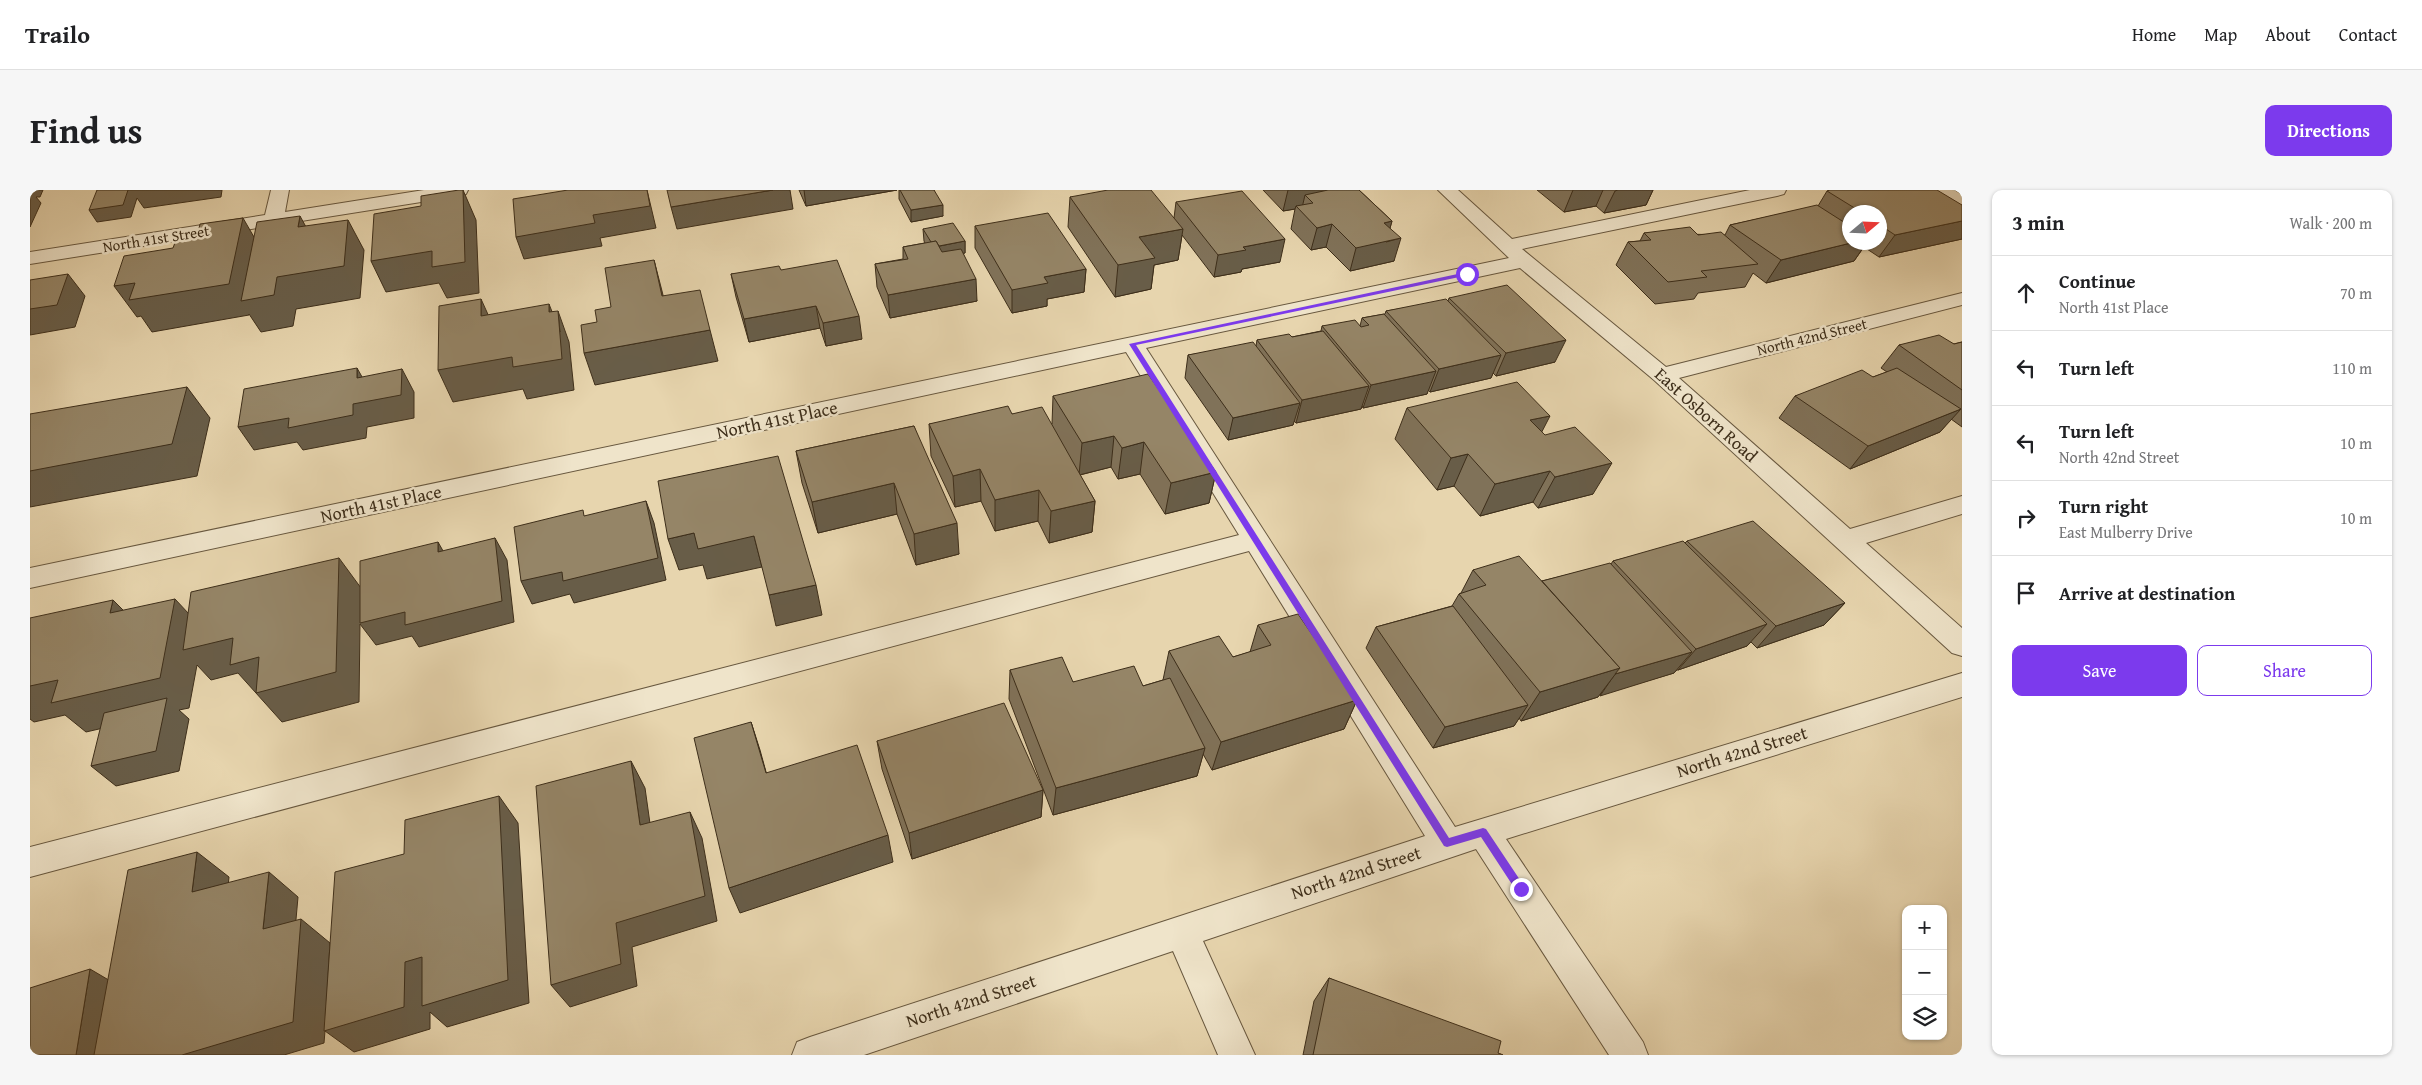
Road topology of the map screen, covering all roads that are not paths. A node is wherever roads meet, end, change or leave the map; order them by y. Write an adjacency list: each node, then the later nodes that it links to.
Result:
1 (280, 190): 9 (street)
2 (460, 190): 9 (street, North 41st Street)
3 (1447, 190): 10 (street, East Osborn Road)
4 (1711, 190): 7 (street)
5 (1777, 190): 7 (street, North 41st Place)
6 (1941, 190): 8 (street)
7 (1728, 200): 10 (street, North 41st Place)
8 (1962, 203)
9 (274, 220): 11 (street, North 41st Street)
10 (1516, 254): 13 (street, North 41st Place); 14 (street, East Osborn Road)
11 (30, 258)
12 (1962, 299): 14 (street, North 42nd Street)
13 (1132, 344): 16 (street); 18 (street, North 41st Place)
14 (1662, 375): 17 (street, East Osborn Road)
15 (1962, 505): 17 (street)
16 (1254, 540): 22 (street); 23 (street)
17 (1846, 540): 19 (street, East Osborn Road)
18 (30, 578)
19 (1962, 645)
20 (1962, 685): 21 (street, North 42nd Street)
21 (1483, 832): 22 (street, North 42nd Street); 28 (street)
22 (1447, 843): 24 (street, North 42nd Street)
23 (30, 862)
24 (1181, 931): 25 (street, North 42nd Street); 27 (street)
25 (847, 1049): 26 (street, North 42nd Street)
26 (810, 1055)
27 (1237, 1055)
28 (1630, 1055)

